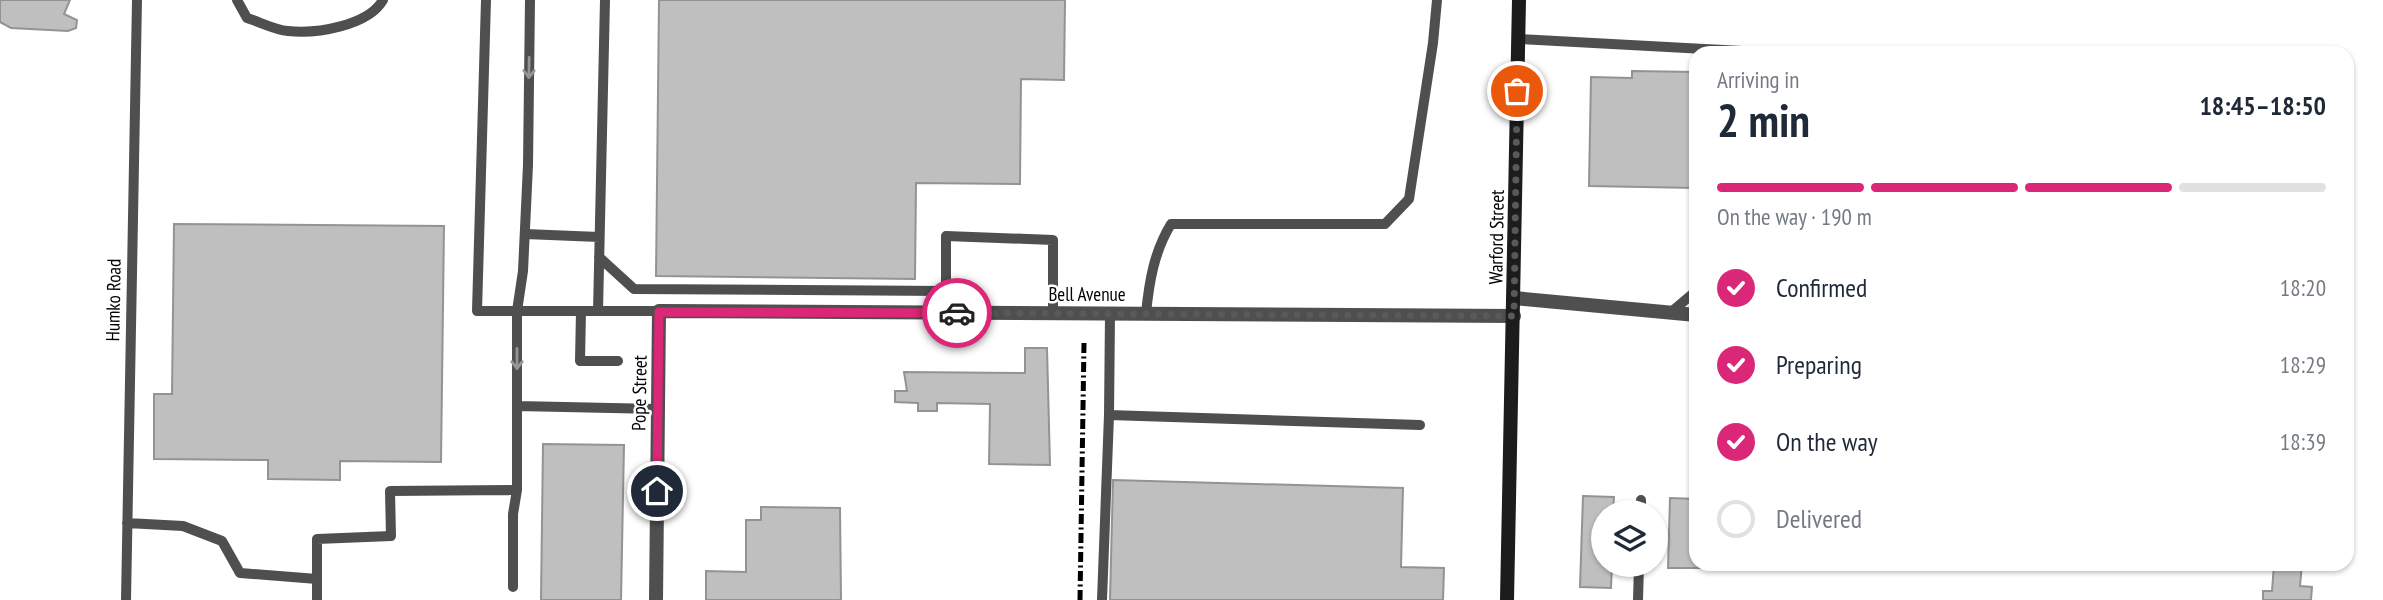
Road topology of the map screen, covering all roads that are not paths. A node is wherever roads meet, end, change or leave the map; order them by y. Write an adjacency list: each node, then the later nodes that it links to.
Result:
1 (138, 0): 34 (lane, Humko Road)
2 (237, 0): 3 (lane)
3 (383, 0)
4 (486, 0): 17 (lane)
5 (530, 0): 11 (lane, one-way to 11)
6 (604, 0): 12 (lane)
7 (1437, 0): 25 (lane)
8 (1519, 0): 9 (main road, Warford Street)
9 (1518, 39): 10 (lane); 16 (main road, Warford Street)
10 (1689, 48)
11 (525, 234): 12 (lane); 17 (lane)
12 (599, 237): 13 (lane)
13 (599, 257): 14 (lane); 19 (lane)
14 (946, 291): 21 (lane); 22 (lane)
15 (1689, 297): 23 (lane)
16 (1514, 298): 23 (street); 27 (main road, Warford Street)
17 (517, 312): 18 (lane); 29 (lane, one-way to 29)
18 (581, 312): 19 (lane); 28 (lane)
19 (598, 312): 20 (lane)
20 (659, 312): 21 (street, Bell Avenue); 30 (street, Pope Street)
21 (945, 313): 22 (street, Bell Avenue)
22 (1053, 313): 24 (street, Bell Avenue)
23 (1670, 313): 26 (street)
24 (1110, 314): 25 (street, Bell Avenue); 31 (lane)
25 (1146, 314): 27 (street, Bell Avenue)
26 (1689, 314)
27 (1514, 316): 42 (main road, Warford Street)
28 (618, 361)
29 (517, 406): 30 (lane); 33 (lane)
30 (658, 408): 40 (street, Pope Street)
31 (1109, 415): 32 (lane); 41 (lane)
32 (1420, 425)
33 (517, 490): 36 (lane); 37 (lane)
34 (127, 523): 36 (lane); 38 (lane, Humko Road)
35 (1639, 577): 43 (lane)
36 (317, 579): 39 (lane)
37 (513, 587)
38 (126, 600)
39 (317, 600)
40 (656, 600)
41 (1102, 600)
42 (1507, 600)
43 (1638, 600)

